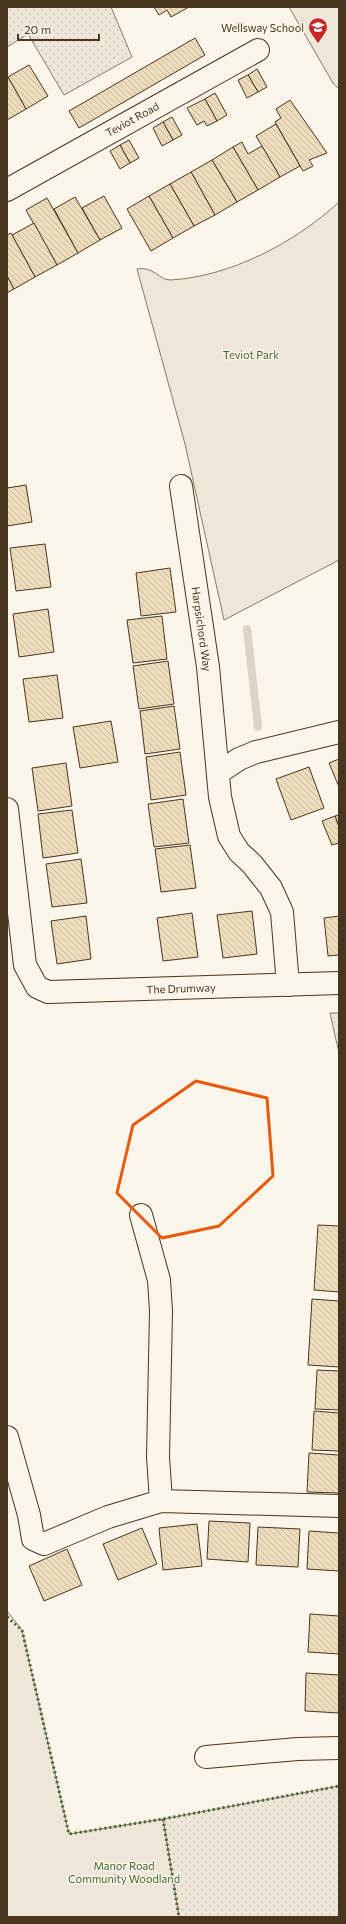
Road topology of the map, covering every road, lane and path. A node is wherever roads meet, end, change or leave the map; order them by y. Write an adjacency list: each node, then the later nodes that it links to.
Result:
1 (258, 50): 2 (street, Teviot Road)
2 (7, 190)
3 (181, 486): 5 (street, Harpsichord Way)
4 (339, 732): 5 (street)
5 (218, 773): 8 (street, Harpsichord Way)
6 (7, 809): 8 (street, The Drumway)
7 (339, 982): 8 (street, The Drumway)
8 (288, 985)
9 (141, 1215): 11 (street)
10 (7, 1437): 11 (street)
11 (162, 1501): 12 (street)
12 (339, 1506)
13 (339, 1748): 14 (street)
14 (206, 1757)

